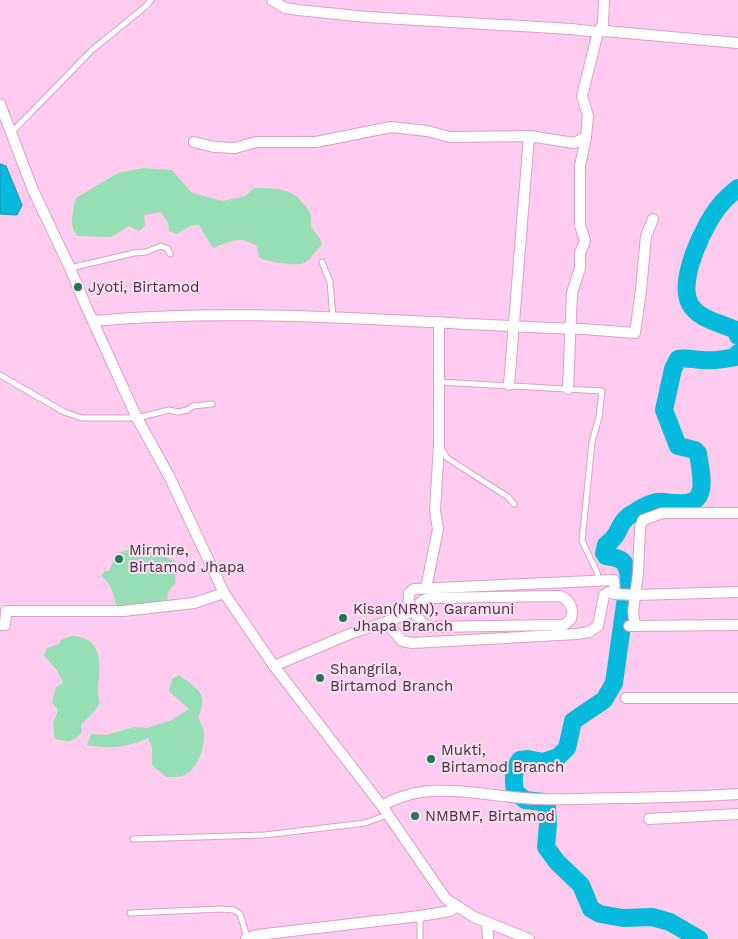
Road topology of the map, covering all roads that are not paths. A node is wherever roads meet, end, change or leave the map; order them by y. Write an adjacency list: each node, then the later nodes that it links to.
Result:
1 (152, 0): 7 (lane)
2 (272, 0): 4 (street)
3 (604, 0): 4 (street)
4 (598, 32): 5 (street); 9 (street)
5 (738, 43)
6 (0, 104): 7 (street)
7 (11, 134): 14 (street)
8 (529, 136): 9 (street); 10 (street); 18 (street)
9 (586, 137): 19 (street)
10 (194, 142)
11 (654, 219): 19 (street)
12 (170, 254): 14 (lane)
13 (322, 262): 15 (lane)
14 (70, 268): 16 (street)
15 (334, 318): 16 (street); 17 (street)
16 (93, 321): 25 (street)
17 (439, 322): 18 (street); 21 (street)
18 (514, 326): 19 (street); 22 (street)
19 (570, 329): 23 (street)
20 (0, 375): 25 (lane)
21 (439, 382): 22 (lane); 26 (street)
22 (509, 385): 23 (lane)
23 (568, 389): 29 (lane)
24 (212, 404): 25 (lane)
25 (137, 418): 32 (street)
26 (439, 444): 27 (lane); 30 (street)
27 (514, 504)
28 (738, 512): 34 (street)
29 (599, 581): 30 (street); 33 (street)
30 (426, 588): 36 (street)
31 (738, 592): 34 (street)
32 (224, 593): 37 (street); 39 (street)
33 (617, 594): 34 (street); 36 (street)
34 (634, 595): 38 (street)
35 (560, 596): 35 (street)
36 (386, 622): 39 (street)
37 (0, 625)
38 (738, 625)
39 (274, 666): 43 (street)
40 (626, 698): 41 (street)
41 (738, 698)
42 (738, 794): 43 (street)
43 (382, 806): 45 (street)
44 (738, 814): 46 (street)
45 (388, 815): 47 (lane); 48 (street)
46 (649, 819)
47 (133, 839)
48 (456, 906): 50 (street); 51 (street)
49 (130, 914): 52 (lane)
50 (420, 916): 52 (street); 53 (lane)
51 (487, 922): 54 (street); 55 (street)
52 (246, 938)
53 (420, 939)
54 (488, 939)
55 (529, 939)

